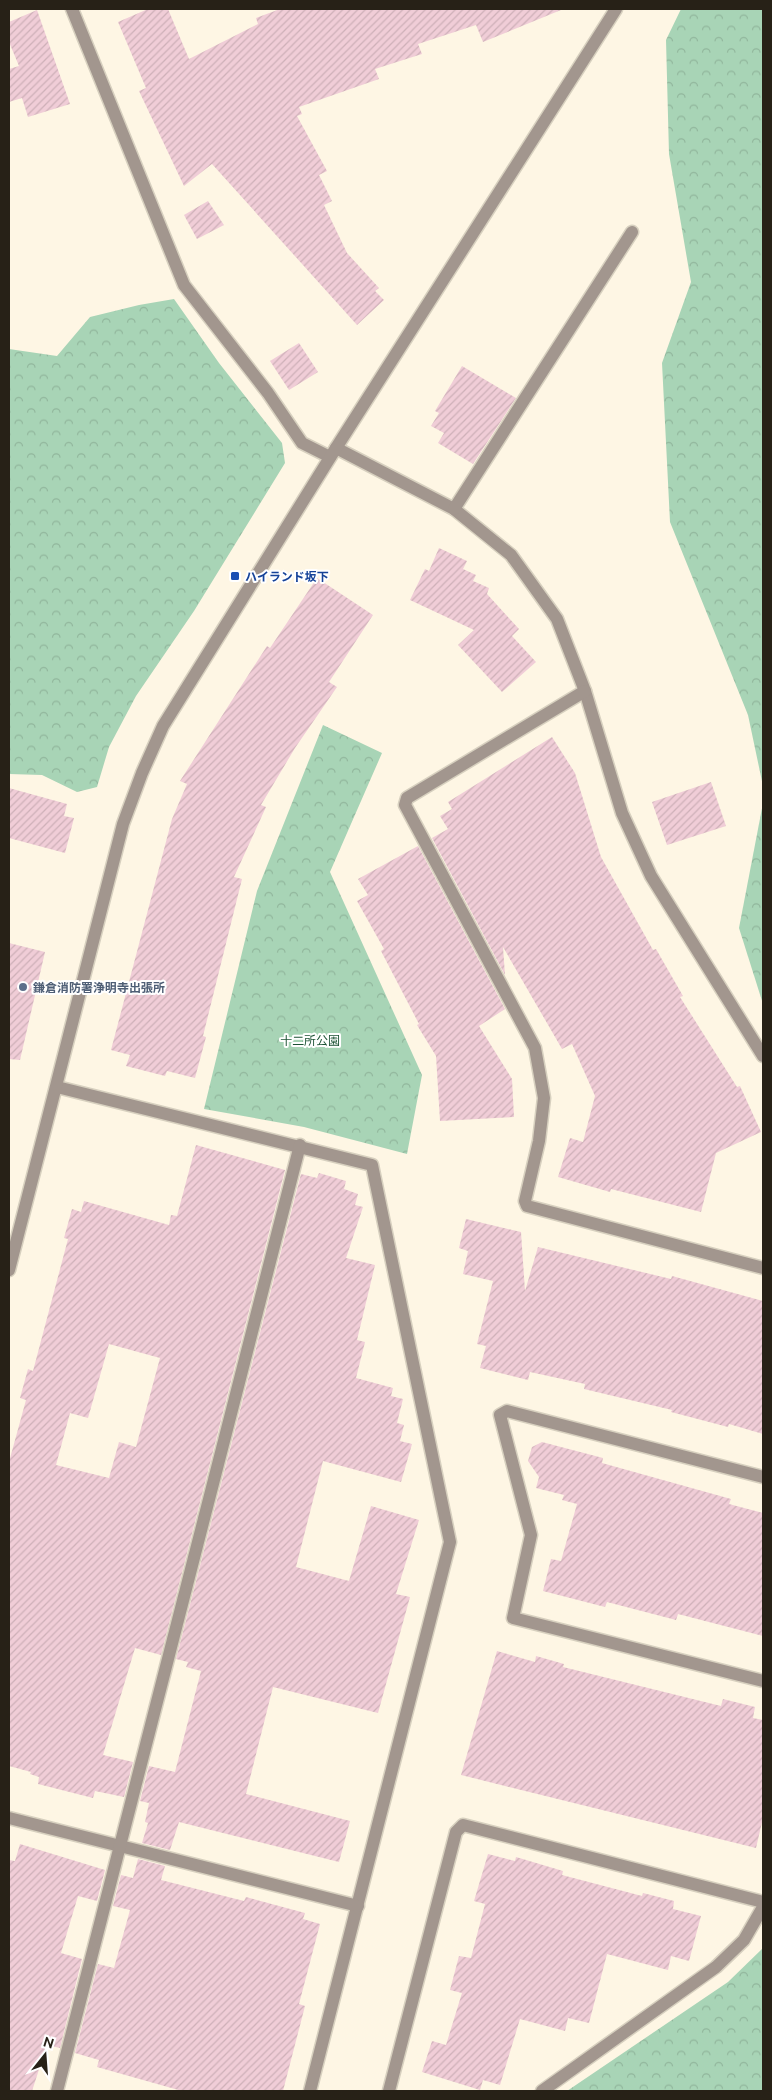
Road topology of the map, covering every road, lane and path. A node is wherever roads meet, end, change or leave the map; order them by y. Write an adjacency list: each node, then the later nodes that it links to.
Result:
1 (72, 9): 4 (street)
2 (616, 9): 4 (street)
3 (632, 232): 5 (street)
4 (333, 453): 5 (street); 8 (street)
5 (454, 509): 6 (street)
6 (585, 691): 7 (street); 10 (street)
7 (763, 1056)
8 (57, 1087): 9 (street); 11 (street)
9 (300, 1145): 15 (street); 17 (street)
10 (763, 1268)
11 (9, 1270)
12 (763, 1477): 13 (street)
13 (763, 1681)
14 (9, 1818): 15 (street)
15 (120, 1846): 17 (street); 19 (street)
16 (763, 1902): 21 (street)
17 (358, 1906): 20 (street)
18 (763, 1907): 22 (street)
19 (57, 2091)
20 (310, 2091)
21 (389, 2091)
22 (542, 2091)

